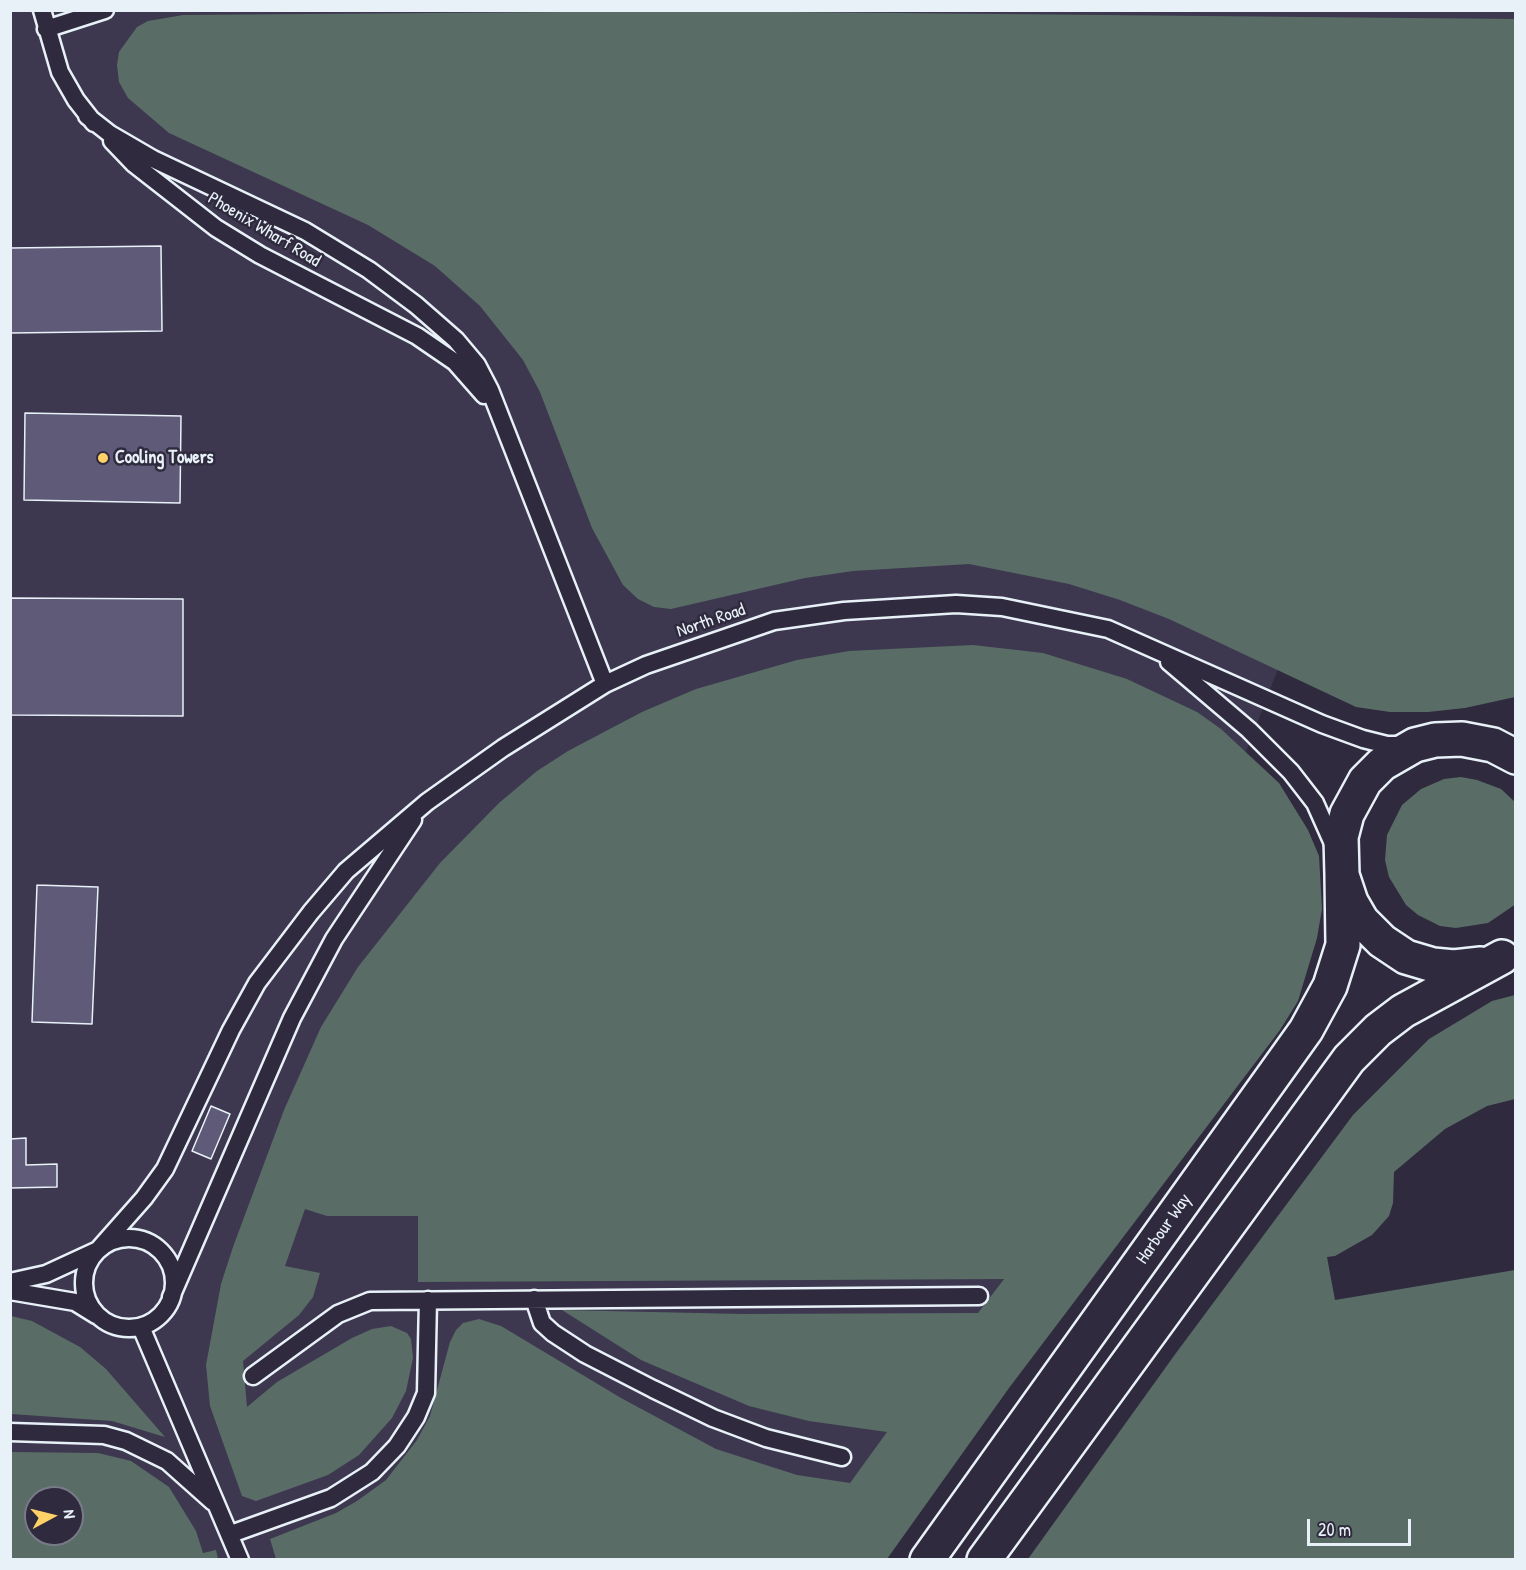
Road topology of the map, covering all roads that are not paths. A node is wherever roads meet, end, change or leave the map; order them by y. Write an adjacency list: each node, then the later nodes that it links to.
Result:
1 (42, 10): 3 (lane, Phoenix Wharf Road)
2 (105, 10): 3 (lane)
3 (46, 29): 4 (lane, Phoenix Wharf Road)
4 (87, 116): 5 (lane, Phoenix Wharf Road); 5 (lane)
5 (510, 441): 7 (lane)
6 (1149, 645): 7 (lane, North Road); 10 (lane, North Road); 13 (lane)
7 (604, 684): 12 (lane, North Road)
8 (1515, 730): 9 (main road)
9 (1462, 738): 10 (main road, Harbour Way); 11 (main road)
10 (1415, 745): 13 (main road, Harbour Way)
11 (1515, 757)
12 (426, 802): 15 (lane, North Road); 19 (lane)
13 (1342, 875): 14 (main road); 30 (main road, Harbour Way)
14 (1511, 953): 31 (main road)
15 (98, 1250): 16 (lane); 19 (lane); 22 (lane)
16 (10, 1282)
17 (10, 1291): 22 (lane)
18 (979, 1296): 20 (lane)
19 (171, 1297): 23 (lane)
20 (534, 1299): 21 (lane); 26 (lane)
21 (428, 1300): 24 (lane); 28 (lane)
22 (109, 1323): 23 (lane)
23 (141, 1327): 27 (lane)
24 (253, 1376)
25 (10, 1432): 27 (lane)
26 (842, 1457)
27 (220, 1509): 28 (lane)
28 (231, 1534): 29 (lane)
29 (240, 1560)
30 (927, 1560)
31 (984, 1560)

